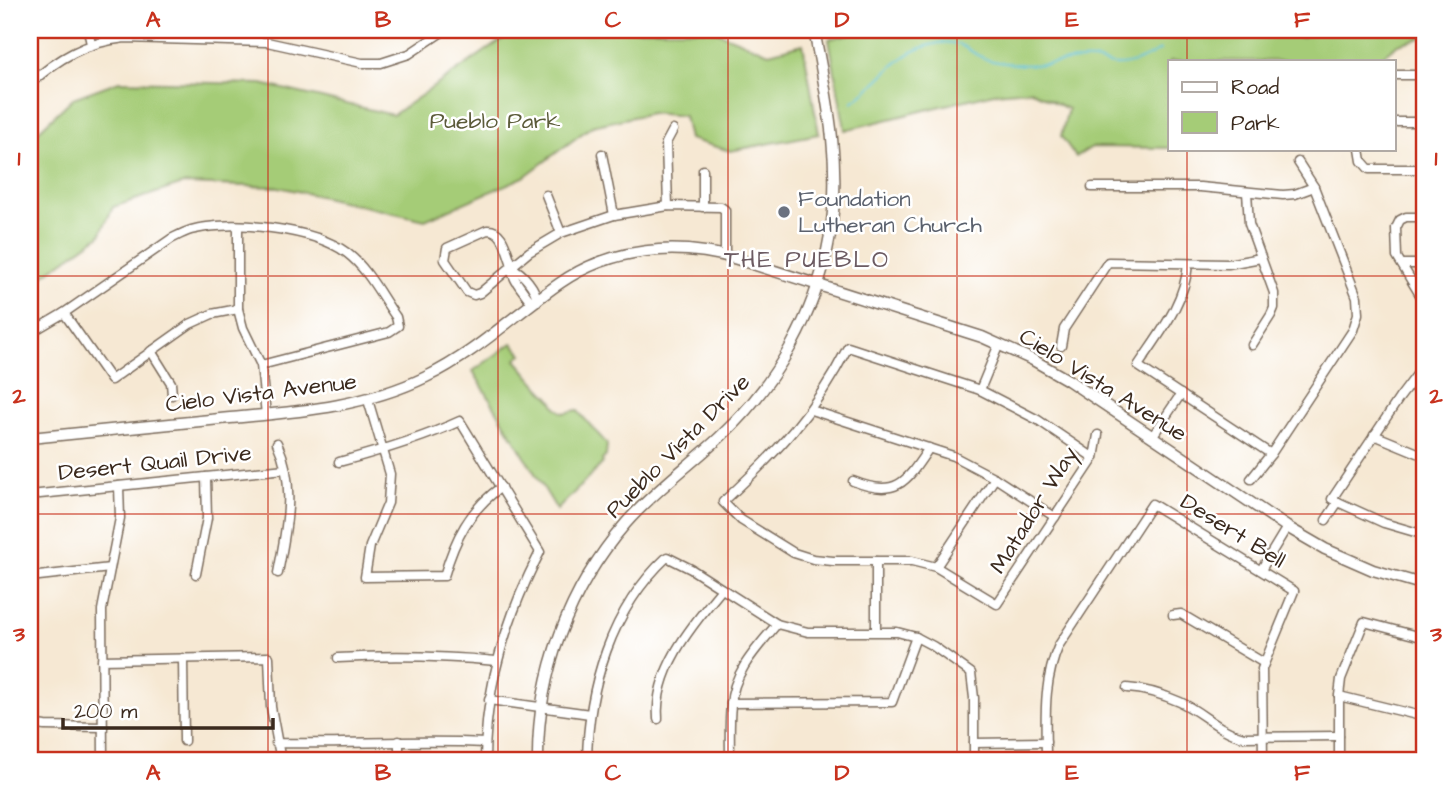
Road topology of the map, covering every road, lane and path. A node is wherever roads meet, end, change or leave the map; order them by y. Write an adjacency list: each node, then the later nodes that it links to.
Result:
1 (89, 30): 4 (street)
2 (445, 30): 4 (street)
3 (814, 30): 32 (street, Pueblo Vista Drive)
4 (91, 44): 7 (street)
5 (1396, 75): 6 (street)
6 (1425, 75)
7 (30, 85)
8 (1396, 122): 9 (street)
9 (1425, 122)
10 (673, 130): 20 (street)
11 (1360, 150): 14 (street)
12 (602, 154): 22 (street)
13 (1298, 162): 17 (street)
14 (1425, 169)
15 (704, 170): 21 (street)
16 (1092, 187): 18 (street)
17 (1314, 187): 18 (street); 57 (street)
18 (1247, 192): 27 (street)
19 (546, 195): 25 (street)
20 (667, 206): 21 (street); 22 (street)
21 (703, 207): 26 (street)
22 (614, 215): 25 (street)
23 (1425, 217): 29 (street)
24 (238, 227): 35 (street); 36 (street); 43 (street)
25 (561, 233): 31 (street)
26 (724, 256): 32 (street, Cielo Vista Avenue); 33 (street, Cielo Vista Avenue)
27 (1261, 258): 28 (street); 39 (street)
28 (1188, 264): 40 (street); 45 (street)
29 (1402, 264): 30 (street); 34 (street)
30 (1425, 264)
31 (512, 267): 31 (street); 33 (street)
32 (817, 285): 38 (street, Cielo Vista Avenue); 97 (street, Pueblo Vista Drive)
33 (537, 301): 47 (street, Cielo Vista Avenue)
34 (1425, 303)
35 (238, 309): 41 (street); 43 (street)
36 (64, 313): 37 (street); 41 (street)
37 (30, 333)
38 (999, 344): 44 (street); 52 (street, Cielo Vista Avenue)
39 (1252, 345)
40 (1061, 346)
41 (151, 351): 46 (street)
42 (1425, 364): 51 (street)
43 (261, 365): 49 (street)
44 (980, 390): 48 (street); 59 (street)
45 (1181, 394): 52 (street); 57 (street)
46 (172, 395)
47 (368, 400): 49 (street, Cielo Vista Avenue); 56 (street)
48 (811, 410): 55 (street); 74 (street)
49 (266, 415): 53 (street, Cielo Vista Avenue)
50 (1098, 435): 59 (street, Matador Way)
51 (1374, 435): 58 (street); 69 (street)
52 (1152, 437): 72 (street, Cielo Vista Avenue)
53 (30, 438)
54 (277, 443): 61 (street)
55 (929, 448): 63 (street); 65 (street)
56 (383, 450): 60 (street); 67 (street); 67 (street)
57 (1271, 454): 64 (street)
58 (1425, 456)
59 (1094, 457): 70 (street, Matador Way)
60 (339, 462)
61 (285, 469): 62 (street, Desert Quail Drive); 78 (street)
62 (206, 477): 66 (street, Desert Quail Drive); 79 (street)
63 (995, 478): 70 (street); 75 (street)
64 (1251, 480)
65 (853, 481)
66 (119, 486): 68 (street, Desert Quail Drive); 76 (street)
67 (501, 487): 91 (street)
68 (30, 495)
69 (1338, 502): 71 (street); 73 (street)
70 (1055, 517): 75 (street, Matador Way)
71 (1326, 520)
72 (1287, 527): 77 (street); 81 (street, Cielo Vista Avenue)
73 (1425, 535)
74 (876, 561): 75 (street); 85 (street)
75 (936, 566)
76 (110, 568): 80 (street); 90 (street)
77 (1261, 570): 92 (street, Desert Bell); 107 (street, Desert Bell)
78 (278, 573)
79 (196, 574)
80 (30, 577)
81 (1425, 585)
82 (722, 589): 84 (street); 98 (street); 100 (street)
83 (1173, 615): 92 (street)
84 (777, 624): 85 (street); 96 (street)
85 (876, 631): 86 (street)
86 (916, 637): 96 (street); 110 (street)
87 (1425, 638): 94 (street)
88 (183, 659): 90 (street); 105 (street); 108 (street)
89 (338, 659): 91 (street)
90 (102, 660): 102 (street)
91 (496, 661): 95 (street)
92 (1264, 663): 103 (street)
93 (1126, 688): 103 (street)
94 (1339, 696): 99 (street); 104 (street)
95 (489, 700): 97 (street); 109 (street)
96 (731, 703): 117 (street)
97 (541, 707): 98 (street); 115 (street, Pueblo Vista Drive)
98 (590, 714): 116 (street)
99 (1425, 717)
100 (658, 719)
101 (30, 724): 102 (street)
102 (103, 727): 111 (street)
103 (1262, 736): 104 (street); 120 (street)
104 (1339, 736): 121 (street)
105 (184, 741)
106 (399, 741): 108 (street); 109 (street); 113 (street)
107 (1046, 742): 110 (street); 119 (street)
108 (276, 743): 112 (street)
109 (485, 743): 114 (street)
110 (974, 743): 118 (street)
111 (103, 761)
112 (281, 761)
113 (398, 761)
114 (485, 761)
115 (537, 761)
116 (587, 761)
117 (730, 761)
118 (974, 761)
119 (1046, 761)
120 (1263, 761)
121 (1339, 761)

